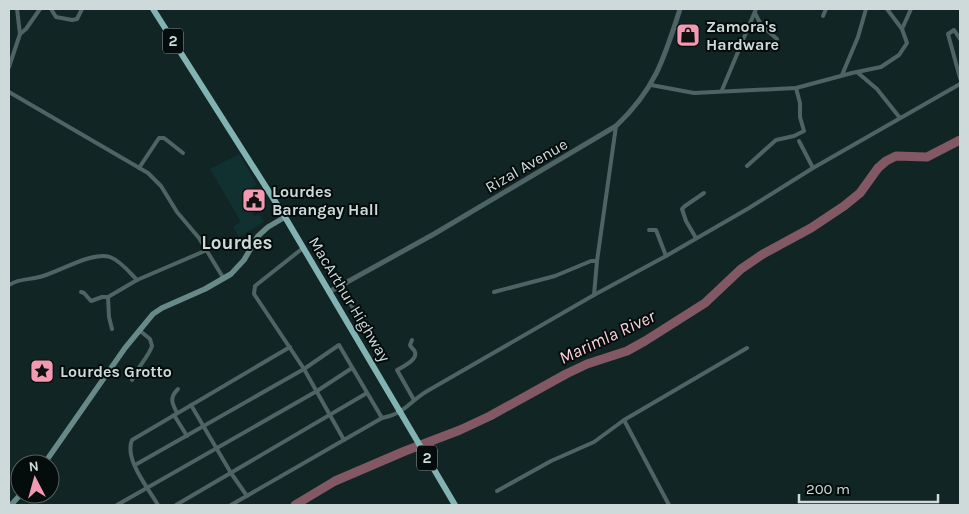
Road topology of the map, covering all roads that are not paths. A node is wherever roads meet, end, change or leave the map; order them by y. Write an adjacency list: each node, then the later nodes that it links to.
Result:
1 (17, 9): 14 (street)
2 (40, 9): 14 (street)
3 (51, 9): 4 (street)
4 (82, 9)
5 (153, 9): 34 (highway, MacArthur Highway / 2)
6 (680, 9): 21 (street, Rizal Avenue)
7 (826, 9): 12 (street)
8 (866, 9): 19 (street)
9 (887, 9): 13 (street)
10 (911, 9): 13 (street)
11 (756, 11): 15 (street); 24 (street)
12 (824, 16)
13 (902, 30): 18 (street)
14 (20, 34): 17 (street)
15 (778, 39)
16 (960, 39): 20 (street)
17 (9, 67)
18 (856, 72): 19 (street); 26 (street)
19 (842, 75): 23 (street)
20 (960, 78)
21 (651, 84): 24 (street); 27 (street, Rizal Avenue)
22 (960, 84): 26 (street)
23 (796, 88): 24 (street); 30 (street)
24 (722, 90)
25 (9, 92): 31 (street)
26 (900, 118): 32 (street)
27 (616, 126): 40 (street); 44 (street, Rizal Avenue)
28 (799, 141): 32 (street)
29 (183, 153): 31 (street)
30 (746, 166)
31 (139, 168): 38 (street)
32 (813, 168): 36 (street)
33 (704, 193): 36 (street)
34 (285, 217): 37 (highway, MacArthur Highway / 2); 41 (main road)
35 (649, 230): 39 (street)
36 (696, 238): 39 (street)
37 (303, 248): 46 (highway, MacArthur Highway / 2); 54 (street)
38 (207, 250): 41 (street); 42 (street)
39 (666, 256): 48 (street)
40 (597, 261): 47 (street); 48 (street)
41 (224, 279): 51 (main road)
42 (137, 280): 43 (street); 49 (street)
43 (9, 285)
44 (340, 286): 46 (street, Rizal Avenue); 52 (street)
45 (81, 292): 49 (street)
46 (329, 292): 82 (highway, MacArthur Highway / 2, bridge)
47 (494, 292)
48 (594, 295): 62 (street)
49 (108, 297): 50 (street)
50 (112, 329)
51 (139, 330): 58 (street); 72 (main road)
52 (369, 335)
53 (412, 340): 62 (street)
54 (290, 346): 56 (street); 63 (street)
55 (747, 348): 67 (street)
56 (304, 368): 57 (street); 60 (street); 68 (street)
57 (352, 368): 60 (street); 61 (street)
58 (132, 380)
59 (178, 389): 64 (street)
60 (317, 390): 65 (street); 71 (street)
61 (367, 393): 65 (street); 66 (street)
62 (414, 400): 66 (street)
63 (191, 405): 64 (street); 68 (street)
64 (176, 414): 69 (street); 73 (street)
65 (330, 414): 70 (street); 74 (street)
66 (382, 418): 70 (street)
67 (624, 420): 76 (street); 83 (street)
68 (204, 427): 69 (street); 71 (street)
69 (187, 436): 73 (street)
70 (344, 440): 77 (street)
71 (217, 448): 74 (street); 75 (street)
72 (51, 454)
73 (134, 466): 75 (street)
74 (231, 473): 77 (street); 80 (street)
75 (148, 488): 78 (street); 79 (street)
76 (497, 491)
77 (247, 496): 81 (street)
78 (117, 505)
79 (158, 505)
80 (176, 505)
81 (231, 505)
82 (455, 505)
83 (669, 505)

